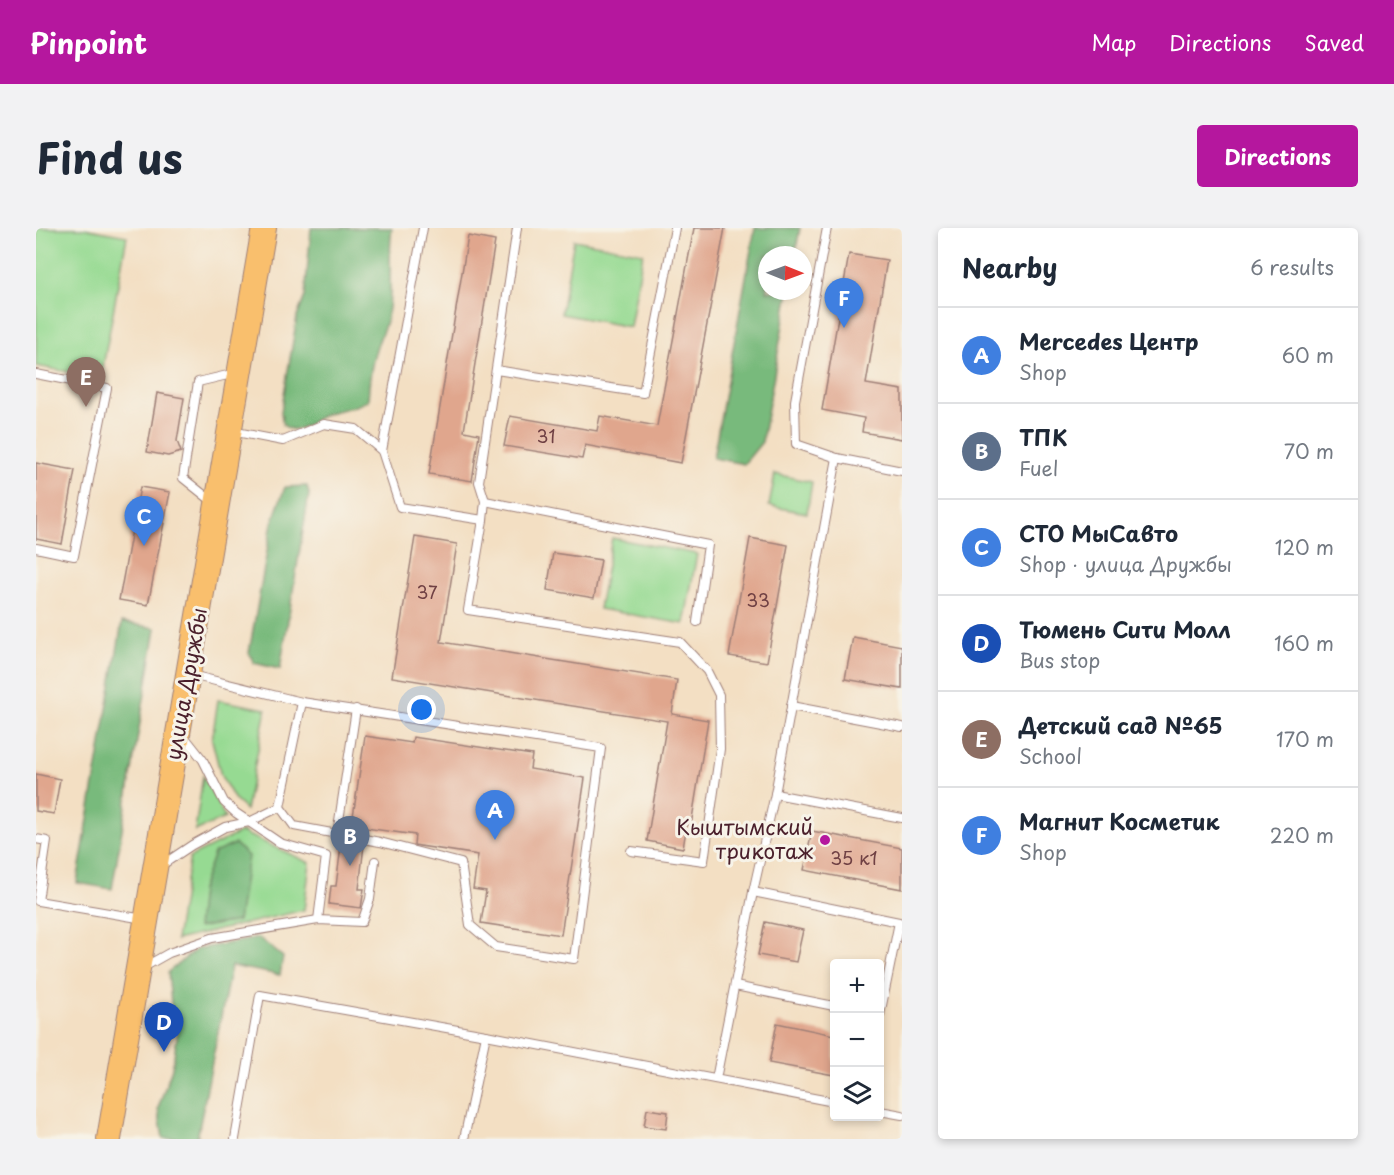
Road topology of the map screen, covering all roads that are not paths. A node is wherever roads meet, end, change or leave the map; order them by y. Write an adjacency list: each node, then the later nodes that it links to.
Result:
1 (264, 228): 7 (main road, улица Дружбы)
2 (423, 228): 10 (lane)
3 (517, 228): 6 (lane)
4 (675, 228): 6 (lane)
5 (827, 228): 11 (lane)
6 (496, 370): 13 (lane)
7 (240, 372): 9 (main road, улица Дружбы); 14 (lane)
8 (36, 374): 16 (lane)
9 (230, 430): 10 (lane); 14 (main road, улица Дружбы)
10 (382, 451): 15 (lane)
11 (837, 458): 12 (lane); 20 (lane)
12 (902, 471)
13 (485, 501): 15 (lane); 17 (lane)
14 (218, 506): 18 (main road, улица Дружбы)
15 (483, 520): 30 (lane)
16 (36, 548)
17 (697, 622)
18 (189, 675): 19 (lane); 23 (main road, улица Дружбы)
19 (302, 702): 21 (lane); 25 (lane)
20 (791, 706): 22 (lane); 24 (lane)
21 (356, 709): 28 (lane); 28 (lane)
22 (902, 727)
23 (179, 730): 27 (lane); 32 (main road, улица Дружбы)
24 (775, 794): 26 (lane); 33 (lane)
25 (280, 807): 27 (lane); 28 (lane)
26 (902, 818)
27 (249, 822): 32 (lane); 36 (lane)
28 (337, 834)
29 (36, 839): 34 (lane)
30 (631, 851)
31 (375, 861): 36 (lane)
32 (155, 869): 35 (main road, улица Дружбы)
33 (753, 892): 38 (lane); 40 (lane)
34 (37, 901): 35 (lane)
35 (147, 920): 37 (main road, улица Дружбы)
36 (318, 920): 37 (lane)
37 (138, 971): 46 (main road, улица Дружбы)
38 (735, 986): 39 (lane); 42 (lane)
39 (830, 1005)
40 (880, 1013)
41 (486, 1035): 42 (lane); 47 (lane); 48 (lane)
42 (716, 1079): 43 (lane)
43 (830, 1101)
44 (884, 1112): 45 (lane)
45 (902, 1115)
46 (109, 1139)
47 (235, 1139)
48 (464, 1139)

